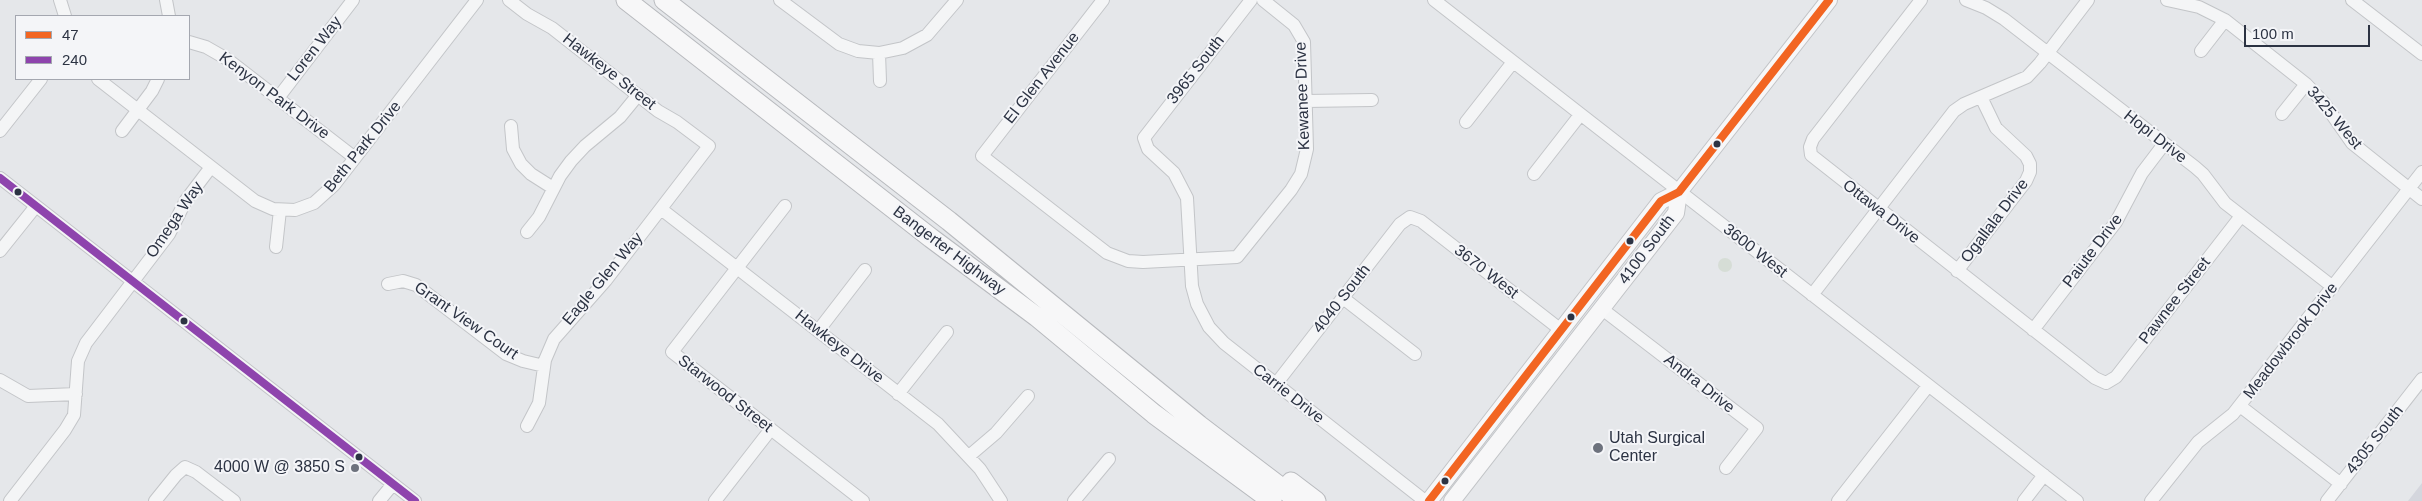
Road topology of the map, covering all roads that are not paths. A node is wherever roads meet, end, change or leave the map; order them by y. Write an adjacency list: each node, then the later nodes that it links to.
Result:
1 (60, 0): 20 (street)
2 (166, 0): 21 (street)
3 (353, 0): 36 (street, Loren Way)
4 (477, 0): 50 (street, Beth Park Drive)
5 (508, 0): 34 (street, Hawkeye Street)
6 (626, 0): 80 (highway, Bangerter Highway)
7 (664, 0): 96 (highway, Bangerter Highway)
8 (780, 0): 25 (street)
9 (957, 0): 25 (street)
10 (1103, 0): 49 (street, El Glen Avenue)
11 (1251, 0): 46 (street, 3965 South)
12 (1263, 0): 38 (street, Kewanee Drive)
13 (1434, 0): 28 (street, 3600 West)
14 (1829, 0): 57 (main road)
15 (1921, 0): 62 (street, Ottawa Drive)
16 (1966, 0): 26 (street, Hopi Drive)
17 (2088, 0): 26 (street)
18 (2167, 0): 22 (street, 3425 West)
19 (2352, 0): 27 (street)
20 (65, 15)
21 (169, 15)
22 (2225, 20): 24 (street); 33 (street, 3425 West)
23 (190, 42): 36 (street, Kenyon Park Drive)
24 (2201, 51)
25 (879, 53): 32 (street)
26 (2048, 53): 35 (street); 47 (street, Hopi Drive)
27 (2422, 54)
28 (1513, 62): 40 (street, 3600 West); 42 (street)
29 (40, 80): 44 (street)
30 (99, 80): 39 (street, Beth Park Drive)
31 (157, 80): 39 (street)
32 (880, 81)
33 (2306, 84): 41 (street); 56 (street, 3425 West)
34 (638, 95): 48 (street, Hawkeye Street); 55 (street)
35 (1981, 97): 62 (street); 72 (street, Ogallala Drive)
36 (278, 98): 50 (street, Kenyon Park Drive)
37 (1372, 100): 38 (street)
38 (1306, 101): 69 (street, Kewanee Drive)
39 (138, 110): 45 (street); 51 (street, Beth Park Drive)
40 (1580, 114): 53 (street); 57 (street, 3600 West)
41 (2282, 114)
42 (1466, 122)
43 (511, 126): 55 (street)
44 (0, 131)
45 (122, 131)
46 (1144, 142): 69 (street, Carrie Drive)
47 (2164, 144): 64 (street, Hopi Drive); 82 (street, Paiute Drive)
48 (709, 146): 61 (street, Eagle Glen Way)
49 (982, 156): 69 (street, Kewanee Drive)
50 (355, 158): 63 (street, Beth Park Drive)
51 (211, 168): 63 (street, Beth Park Drive); 74 (street, Omega Way)
52 (2422, 172): 56 (street, Meadowbrook Drive)
53 (1534, 174)
54 (0, 178): 59 (street)
55 (553, 188): 66 (street)
56 (2409, 189): 58 (street, 3425 West); 76 (street, Meadowbrook Drive)
57 (1680, 192): 73 (main road, 4100 South); 77 (street, 3600 West); 79 (main road, 4100 South)
58 (2422, 199)
59 (36, 206): 68 (street); 74 (street)
60 (785, 206): 70 (street)
61 (661, 209): 70 (street, Hawkeye Drive); 86 (street, Eagle Glen Way)
62 (1878, 209): 72 (street, Ottawa Drive); 77 (street)
63 (280, 210): 67 (street)
64 (2241, 216): 76 (street, Hopi Drive); 89 (street, Pawnee Street)
65 (1410, 217): 78 (street, 4040 South); 81 (street, 3670 West)
66 (527, 232)
67 (276, 247)
68 (0, 251)
69 (1191, 260): 90 (street, Carrie Drive)
70 (737, 268): 83 (street, Hawkeye Drive); 99 (street, Starwood Street)
71 (865, 270): 83 (street)
72 (1957, 271): 82 (street, Ottawa Drive)
73 (1603, 276): 81 (main road, 4100 South); 98 (main road)
74 (133, 282): 92 (street, Omega Way); 104 (street)
75 (388, 284): 86 (street, Grant View Court)
76 (2333, 287): 95 (street, Meadowbrook Drive)
77 (1812, 295): 91 (street, 3600 West)
78 (1343, 298): 85 (street); 90 (street, 4040 South)
79 (1602, 309): 98 (main road, 4100 South); 102 (street, Andra Drive)
80 (1037, 317): 96 (highway); 115 (highway, Bangerter Highway)
81 (1561, 330): 118 (main road, 4100 South)
82 (2033, 330): 89 (street, Ottawa Drive)
83 (818, 331): 93 (street, Hawkeye Drive)
84 (947, 332): 93 (street)
85 (1415, 354)
86 (544, 366): 97 (street, Eagle Glen Way)
87 (0, 380): 92 (street)
88 (2422, 380): 105 (street, 4305 South)
89 (2106, 383)
90 (1276, 384): 118 (street, Carrie Drive)
91 (1928, 386): 103 (street, 3600 West); 121 (street)
92 (76, 394): 106 (street, Omega Way)
93 (898, 394): 100 (street, Hawkeye Drive)
94 (1028, 396): 100 (street)
95 (2240, 406): 105 (street); 124 (street, Meadowbrook Drive)
96 (1199, 425): 116 (highway, Bangerter Highway); 117 (highway)
97 (527, 426)
98 (1510, 428): 119 (main road, 4100 South); 120 (main road)
99 (771, 429): 111 (street); 112 (street, Starwood Street)
100 (969, 456): 113 (street, Hawkeye Drive)
101 (1109, 459): 114 (street)
102 (1726, 468)
103 (2044, 475): 122 (street); 123 (street, 3600 West)
104 (393, 484): 109 (street); 110 (street)
105 (2341, 484): 125 (street, 4305 South)
106 (10, 501)
107 (155, 501): 108 (street)
108 (234, 501)
109 (379, 501)
110 (415, 501)
111 (714, 501)
112 (863, 501)
113 (1001, 501)
114 (1074, 501)
115 (1272, 501)
116 (1299, 501)
117 (1316, 501)
118 (1427, 501)
119 (1452, 501)
120 (1468, 501)
121 (1838, 501)
122 (2024, 501)
123 (2077, 501)
124 (2151, 501)
125 (2327, 501)

